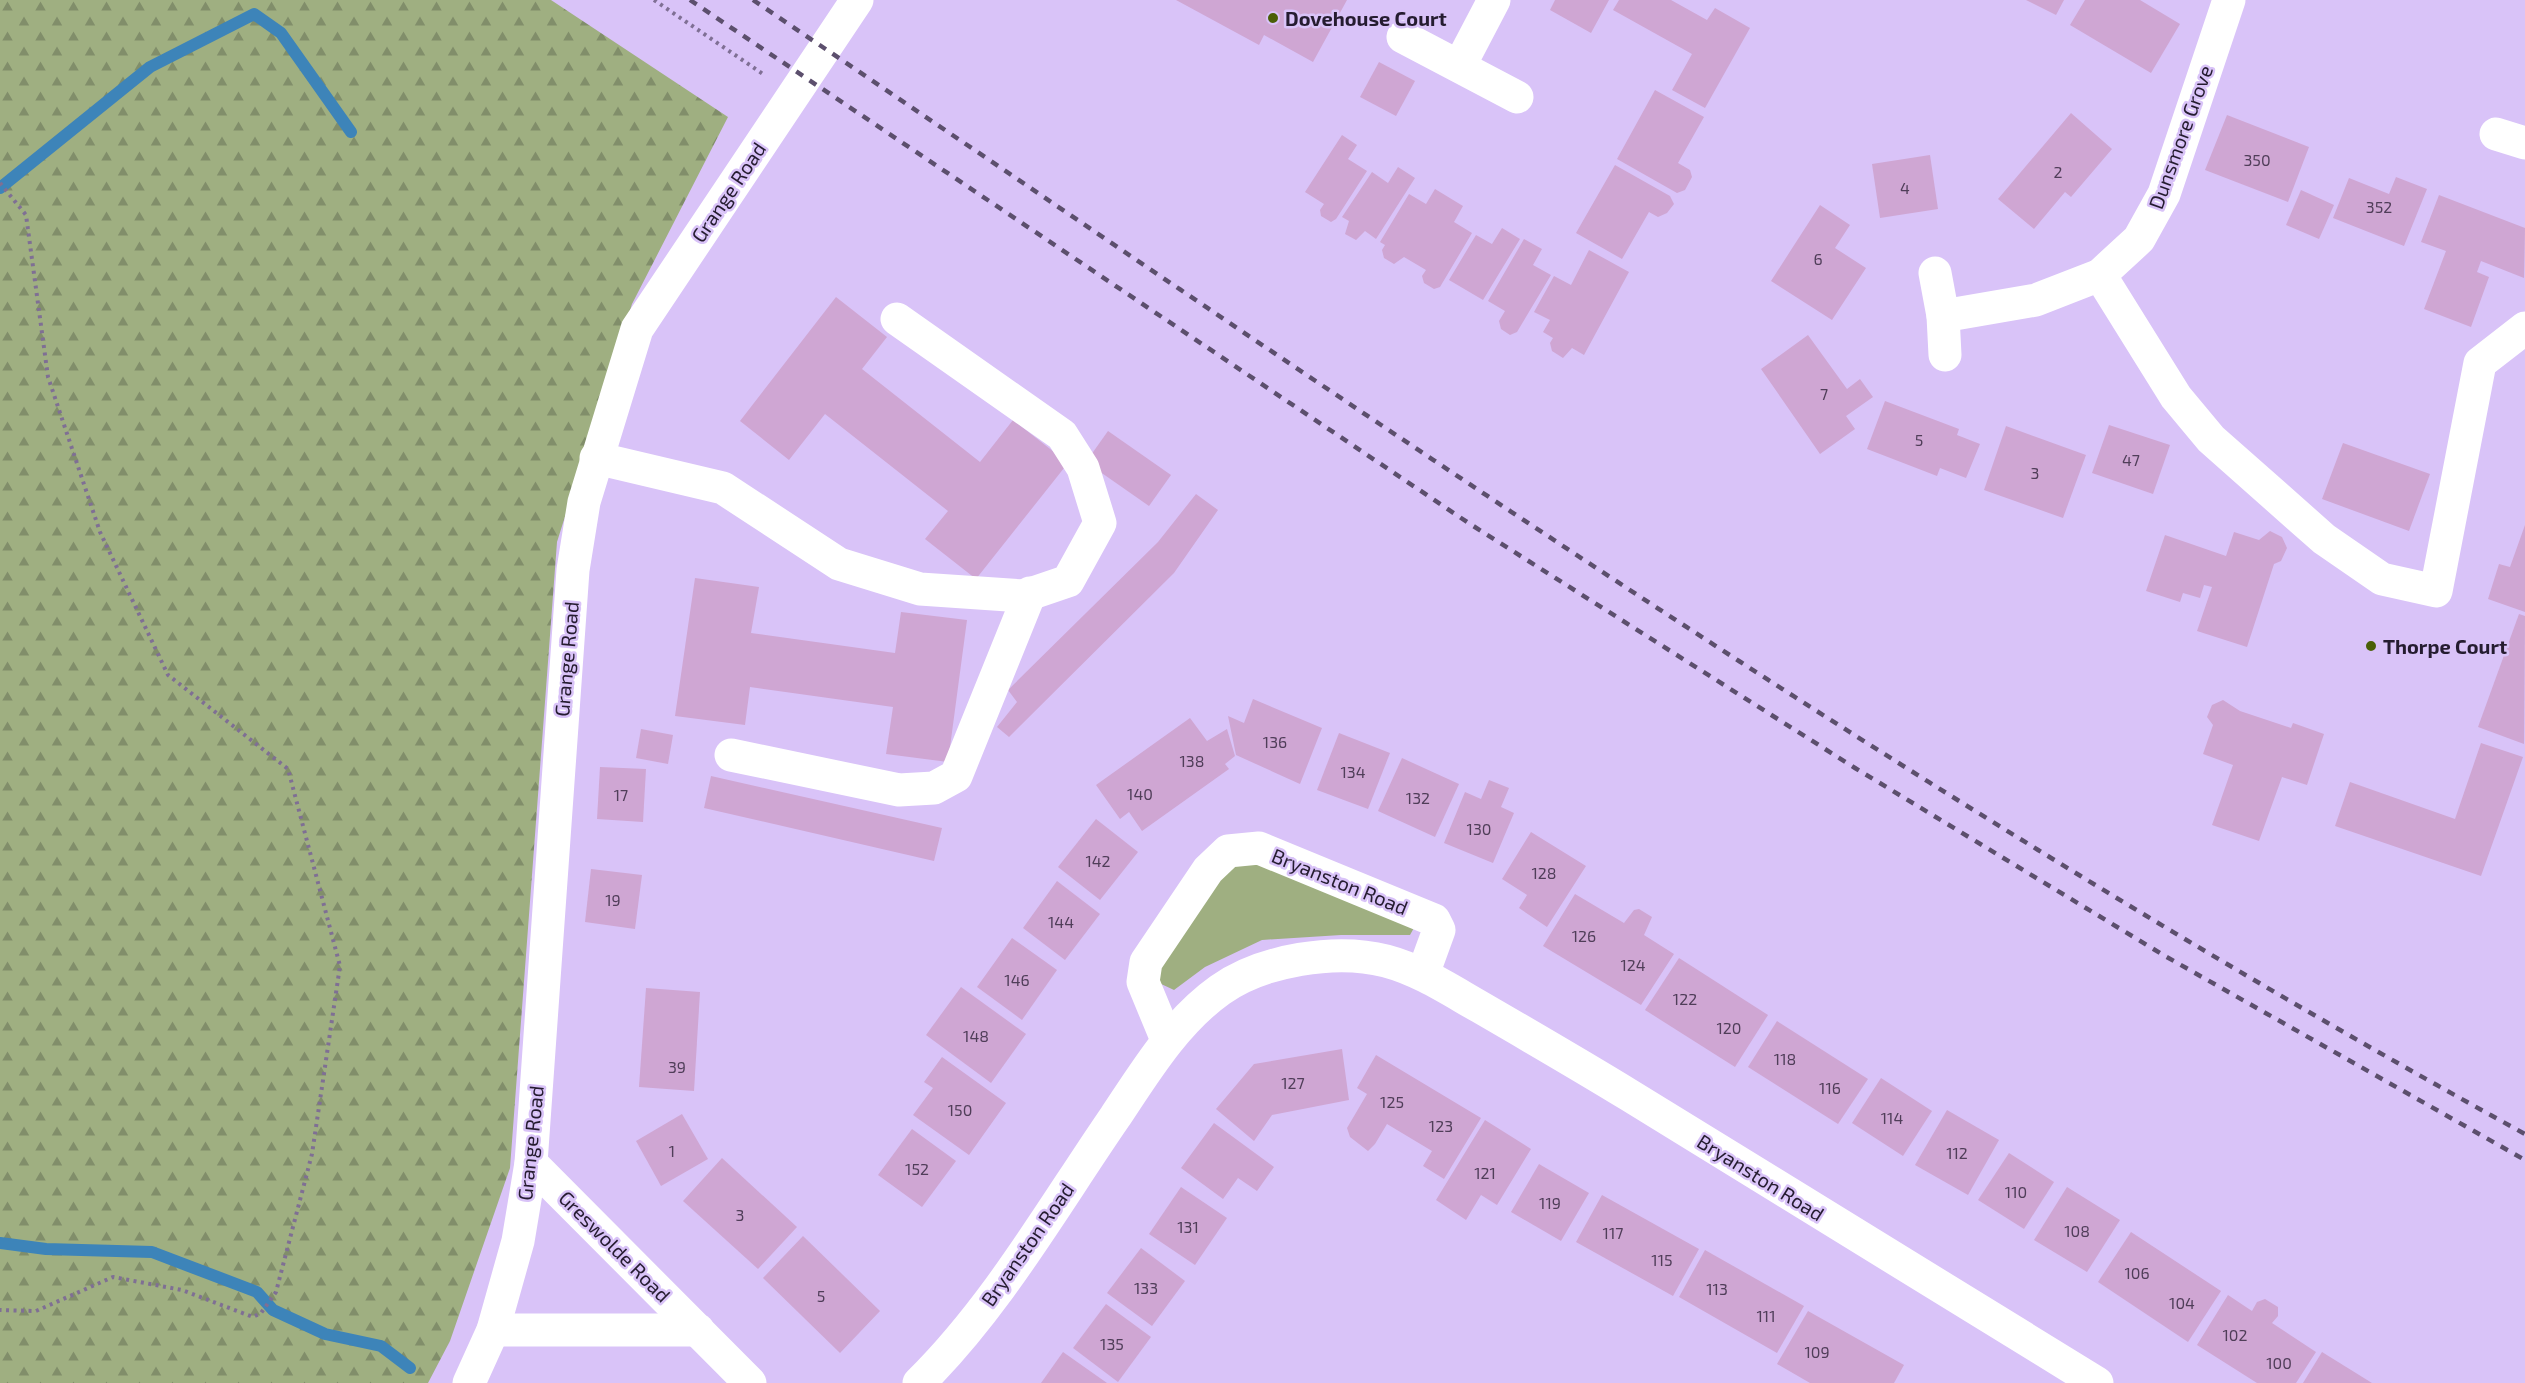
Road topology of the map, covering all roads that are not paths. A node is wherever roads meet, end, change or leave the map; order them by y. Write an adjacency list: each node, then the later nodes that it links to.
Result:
1 (857, 0): 13 (street, Grange Road)
2 (1494, 0): 5 (street)
3 (2229, 0): 8 (street, Dunsmore Grove)
4 (1403, 37): 5 (street)
5 (1460, 65): 6 (street)
6 (1517, 97)
7 (1935, 273): 9 (street)
8 (2100, 275): 9 (street, Dunsmore Grove); 11 (street)
9 (1943, 316): 12 (street)
10 (897, 319): 14 (street)
11 (2525, 328)
12 (1945, 354)
13 (596, 458): 14 (street); 18 (street, Grange Road)
14 (1030, 593): 15 (street)
15 (731, 755)
16 (1423, 974): 17 (street, Bryanston Road); 17 (street, Bryanston Road); 24 (street, Bryanston Road)
17 (1167, 1040): 23 (street, Bryanston Road)
18 (531, 1163): 19 (street, Grange Road); 20 (street, Greswolde Road)
19 (493, 1330): 20 (street, Greswolde Road); 21 (street, Grange Road)
20 (698, 1330): 22 (street, Greswolde Road)
21 (469, 1383)
22 (750, 1383)
23 (919, 1383)
24 (2097, 1383)

